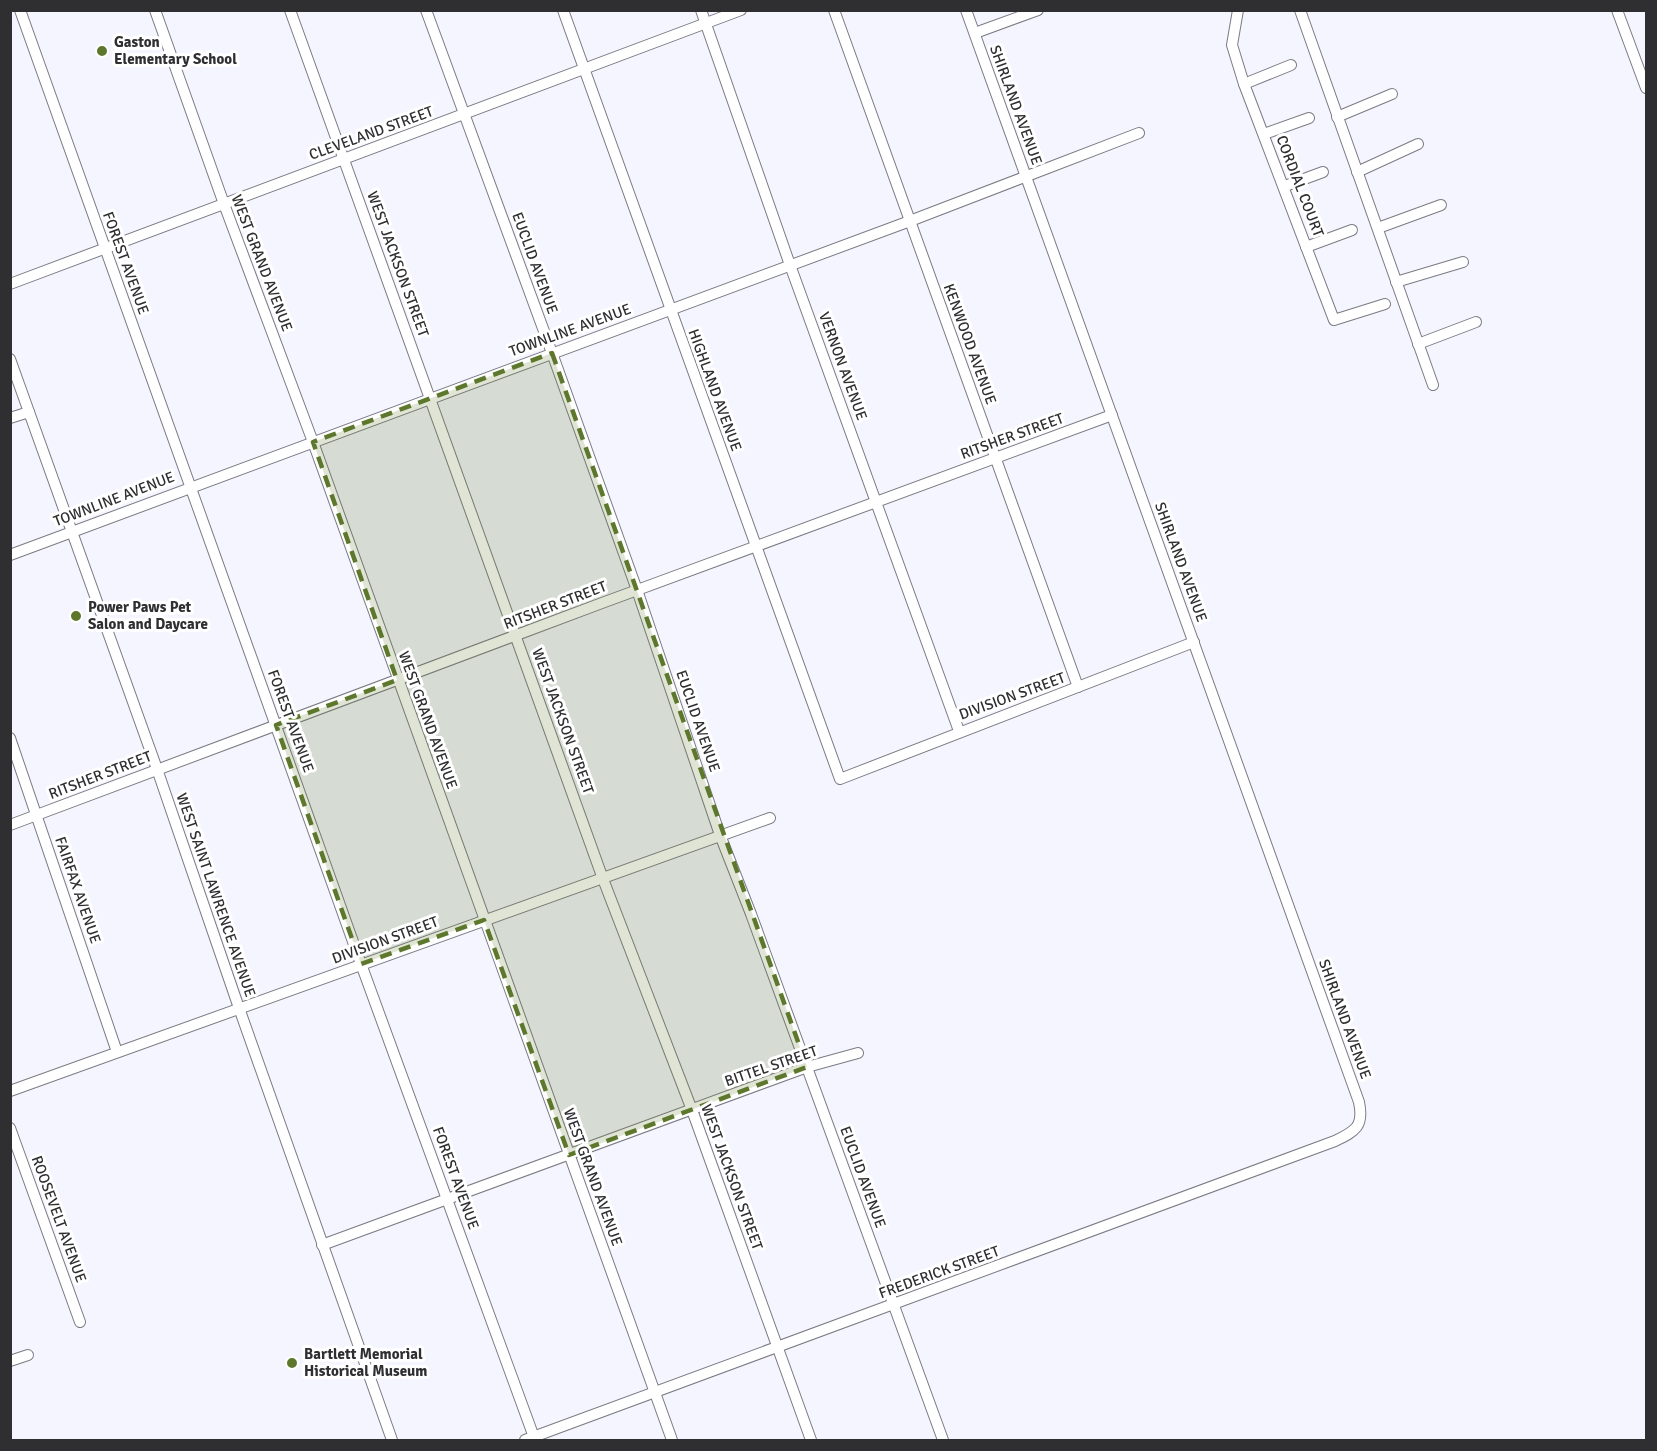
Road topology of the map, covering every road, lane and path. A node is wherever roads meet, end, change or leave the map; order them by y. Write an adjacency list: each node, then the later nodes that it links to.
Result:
1 (20, 10): 37 (street, FOREST AVENUE)
2 (155, 10): 32 (street, WEST GRAND AVENUE)
3 (290, 10): 27 (street, WEST JACKSON STREET)
4 (426, 10): 21 (street, EUCLID AVENUE)
5 (563, 10): 17 (street, HIGHLAND AVENUE)
6 (701, 10): 14 (street, VERNON AVENUE)
7 (741, 10): 14 (street, CLEVELAND STREET)
8 (834, 10): 34 (street, KENWOOD AVENUE)
9 (966, 10): 15 (street, SHIRLAND AVENUE)
10 (1038, 10): 15 (street)
11 (1238, 10): 18 (street, CORDIAL COURT)
12 (1300, 10): 22 (street)
13 (1617, 10): 19 (street)
14 (706, 23): 17 (street, CLEVELAND STREET); 40 (street, VERNON AVENUE)
15 (975, 33): 30 (street, SHIRLAND AVENUE)
16 (1291, 65): 18 (street)
17 (584, 70): 21 (street, CLEVELAND STREET); 44 (street, HIGHLAND AVENUE)
18 (1244, 84): 25 (street, CORDIAL COURT)
19 (1647, 88)
20 (1392, 94): 22 (street)
21 (464, 115): 27 (street, CLEVELAND STREET); 47 (street, EUCLID AVENUE)
22 (1337, 117): 29 (street)
23 (1309, 118): 25 (street)
24 (1139, 133): 30 (street, TOWNLINE AVENUE)
25 (1264, 134): 31 (street, CORDIAL COURT)
26 (1418, 144): 29 (street)
27 (344, 159): 32 (street, CLEVELAND STREET); 50 (street, WEST JACKSON STREET)
28 (1323, 172): 31 (street)
29 (1357, 172): 35 (street)
30 (1026, 176): 34 (street, TOWNLINE AVENUE); 52 (street, SHIRLAND AVENUE)
31 (1285, 186): 38 (street, CORDIAL COURT)
32 (224, 204): 37 (street, CLEVELAND STREET); 54 (street, WEST GRAND AVENUE)
33 (1441, 205): 35 (street)
34 (910, 220): 40 (street, TOWNLINE AVENUE); 55 (street, KENWOOD AVENUE)
35 (1378, 228): 41 (street)
36 (1352, 230): 38 (street)
37 (105, 247): 42 (street, CLEVELAND STREET); 56 (street, FOREST AVENUE)
38 (1306, 247): 43 (street, CORDIAL COURT)
39 (1463, 262): 41 (street)
40 (790, 265): 44 (street, TOWNLINE AVENUE); 57 (street, VERNON AVENUE)
41 (1396, 282): 46 (street)
42 (10, 284)
43 (1385, 304)
44 (670, 309): 47 (street, TOWNLINE AVENUE); 59 (street, HIGHLAND AVENUE)
45 (1476, 321): 46 (street)
46 (1418, 344): 49 (street)
47 (552, 352): 50 (street, TOWNLINE AVENUE); 61 (street, EUCLID AVENUE)
48 (10, 359): 51 (street, WEST SAINT LAWRENCE AVENUE)
49 (1433, 385)
50 (431, 398): 54 (street, TOWNLINE AVENUE); 62 (street, WEST JACKSON STREET)
51 (29, 412): 53 (street); 58 (street, WEST SAINT LAWRENCE AVENUE)
52 (1112, 415): 55 (street, RITSHER STREET); 63 (street, SHIRLAND AVENUE)
53 (10, 418)
54 (313, 442): 56 (street, TOWNLINE AVENUE); 64 (street, WEST GRAND AVENUE)
55 (996, 458): 57 (street, RITSHER STREET); 65 (street, KENWOOD AVENUE)
56 (191, 486): 58 (street, TOWNLINE AVENUE); 66 (street, FOREST AVENUE)
57 (876, 503): 59 (street, RITSHER STREET); 67 (street, VERNON AVENUE)
58 (71, 532): 60 (street, TOWNLINE AVENUE); 69 (street, WEST SAINT LAWRENCE AVENUE)
59 (756, 547): 61 (street, RITSHER STREET); 70 (street, HIGHLAND AVENUE)
60 (10, 555)
61 (638, 590): 62 (street, RITSHER STREET); 74 (street, EUCLID AVENUE)
62 (517, 636): 64 (street, RITSHER STREET); 75 (street, WEST JACKSON STREET)
63 (1194, 642): 65 (street, DIVISION STREET); 84 (street, SHIRLAND AVENUE)
64 (397, 680): 66 (street, RITSHER STREET); 76 (street, WEST GRAND AVENUE)
65 (1078, 687): 67 (street, DIVISION STREET)
66 (276, 724): 69 (street, RITSHER STREET); 77 (street, FOREST AVENUE)
67 (959, 731): 70 (street, DIVISION STREET)
68 (10, 738): 71 (street, FAIRFAX AVENUE)
69 (157, 769): 71 (street, RITSHER STREET); 78 (street, WEST SAINT LAWRENCE AVENUE)
70 (840, 778)
71 (36, 815): 73 (street, RITSHER STREET); 79 (street, FAIRFAX AVENUE)
72 (770, 818): 74 (street, DIVISION STREET)
73 (10, 825)
74 (720, 835): 75 (street, DIVISION STREET); 81 (street, EUCLID AVENUE)
75 (603, 879): 76 (street, DIVISION STREET); 83 (street, WEST JACKSON STREET)
76 (484, 920): 77 (street, DIVISION STREET); 86 (street, WEST GRAND AVENUE)
77 (361, 964): 78 (street, DIVISION STREET); 87 (street, FOREST AVENUE)
78 (239, 1008): 79 (street, DIVISION STREET); 88 (street, WEST SAINT LAWRENCE AVENUE)
79 (117, 1052): 82 (street, DIVISION STREET)
80 (858, 1053): 81 (street, BITTEL STREET)
81 (807, 1067): 83 (street, BITTEL STREET); 89 (street, EUCLID AVENUE)
82 (10, 1091)
83 (692, 1110): 86 (street, BITTEL STREET); 91 (street, WEST JACKSON STREET)
84 (1359, 1124): 89 (street, FREDERICK STREET)
85 (10, 1128): 90 (street, ROOSEVELT AVENUE)
86 (569, 1155): 87 (street, BITTEL STREET); 94 (street, WEST GRAND AVENUE)
87 (448, 1200): 88 (street, BITTEL STREET); 95 (street, FOREST AVENUE)
88 (322, 1245): 96 (street, WEST SAINT LAWRENCE AVENUE)
89 (894, 1305): 91 (street, FREDERICK STREET); 99 (street, EUCLID AVENUE)
90 (80, 1322)
91 (778, 1348): 94 (street, FREDERICK STREET); 98 (street, WEST JACKSON STREET)
92 (28, 1355): 93 (street)
93 (10, 1361)
94 (655, 1393): 95 (street, FREDERICK STREET); 97 (street, WEST GRAND AVENUE)
95 (531, 1439)
96 (392, 1440)
97 (672, 1440)
98 (811, 1440)
99 (943, 1440)

